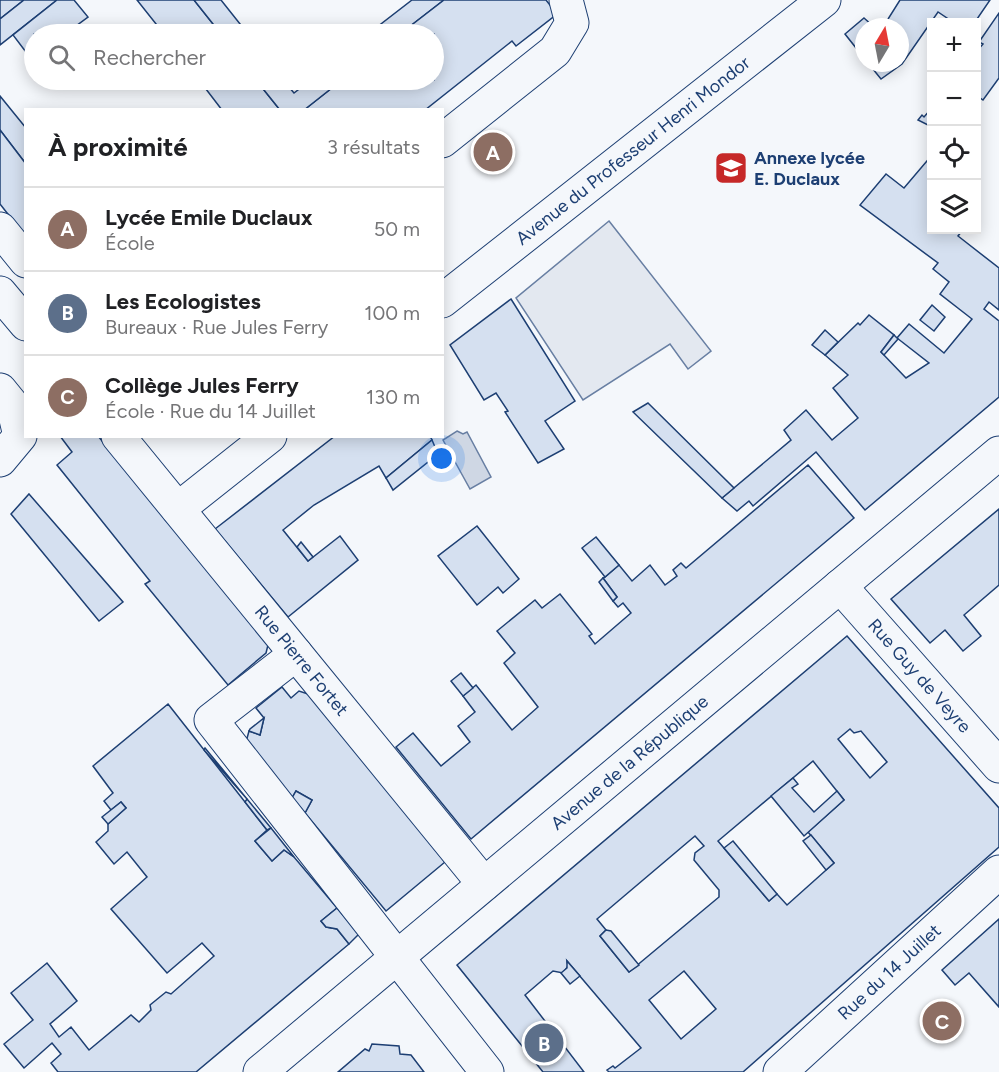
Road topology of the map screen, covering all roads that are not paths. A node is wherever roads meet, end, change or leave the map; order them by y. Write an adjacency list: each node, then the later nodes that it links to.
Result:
1 (566, 0): 3 (street)
2 (824, 0): 7 (street, Avenue du Professeur Henri Mondor)
3 (444, 139)
4 (0, 229): 5 (street)
5 (24, 259)
6 (0, 293): 8 (street)
7 (444, 299)
8 (24, 322)
9 (0, 390): 13 (street)
10 (120, 438): 14 (street, Rue Pierre Fortet)
11 (267, 438): 14 (street)
12 (999, 453): 15 (street, Avenue de la République)
13 (0, 460)
14 (178, 509): 16 (street, Rue Pierre Fortet)
15 (840, 586): 17 (street, Rue Guy de Veyre); 19 (street, Avenue de la République)
16 (296, 654): 19 (street, Rue Pierre Fortet); 20 (street)
17 (999, 766)
18 (999, 872): 23 (street, Rue du 14 Juillet)
19 (484, 884): 20 (street, Avenue de la République)
20 (398, 957): 21 (street, Avenue de la République); 22 (street)
21 (260, 1072)
22 (487, 1072)
23 (780, 1072)

